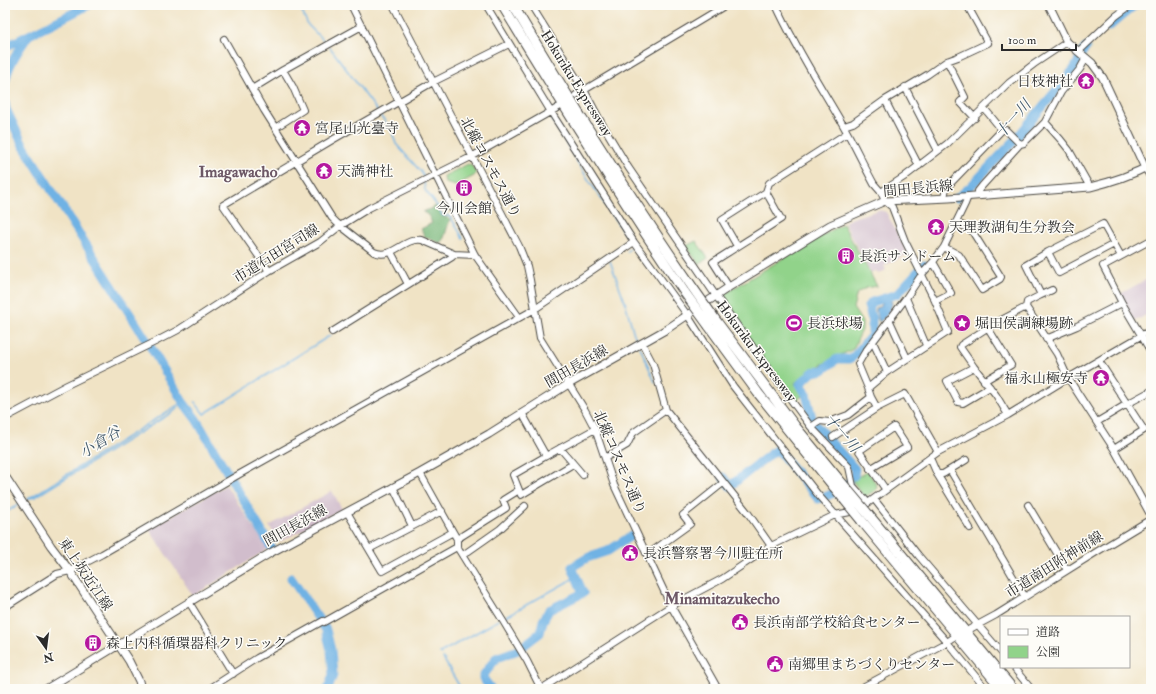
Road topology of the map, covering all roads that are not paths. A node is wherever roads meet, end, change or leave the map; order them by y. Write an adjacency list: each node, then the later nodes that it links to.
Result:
1 (351, 5): 12 (street)
2 (393, 5): 19 (street, 北縦コスモス通り)
3 (486, 5): 15 (street)
4 (502, 5): 69 (highway, Hokuriku Expressway)
5 (512, 5): 69 (highway, Hokuriku Expressway)
6 (531, 5): 22 (street)
7 (726, 5): 22 (street)
8 (776, 5): 31 (street)
9 (967, 5): 17 (street)
10 (1049, 5): 14 (main road)
11 (1131, 5): 16 (street)
12 (362, 26): 18 (street); 25 (street)
13 (224, 39): 21 (street)
14 (1067, 42): 16 (main road); 27 (street)
15 (509, 44): 19 (street); 28 (street)
16 (1082, 54): 30 (street); 42 (main road)
17 (947, 61): 20 (street); 29 (street)
18 (283, 70): 21 (street); 32 (street)
19 (433, 82): 25 (street); 37 (street, 北縦コスモス通り)
20 (905, 88): 24 (street); 36 (street)
21 (252, 89): 32 (street)
22 (584, 90): 23 (street); 39 (street)
23 (576, 95)
24 (885, 100): 31 (street); 41 (street)
25 (399, 102): 38 (street); 43 (street)
26 (559, 107): 28 (street, 市道石田宮司線)
27 (984, 108): 29 (street); 33 (street)
28 (551, 112): 37 (street, 市道石田宮司線); 55 (street)
29 (975, 118): 36 (street)
30 (1045, 122): 35 (street); 45 (street)
31 (844, 126): 34 (street)
32 (275, 128): 38 (street)
33 (1002, 130): 35 (street); 49 (street)
34 (847, 133): 46 (street); 47 (street)
35 (1020, 144): 48 (street)
36 (938, 151): 41 (street)
37 (472, 156): 43 (street, 市道石田宮司線); 77 (street, 北縦コスモス通り)
38 (297, 161): 53 (street); 65 (street)
39 (625, 162): 40 (street); 72 (street)
40 (619, 166)
41 (919, 166): 47 (street)
42 (1148, 167): 44 (street); 45 (main road, 間田長浜線)
43 (435, 175): 53 (street, 市道石田宮司線); 62 (street)
44 (1151, 178)
45 (1090, 187): 48 (main road, 間田長浜線)
46 (766, 192): 57 (street); 57 (street)
47 (881, 192): 51 (street)
48 (978, 196): 50 (main road, 間田長浜線)
49 (947, 198): 50 (main road, 間田長浜線); 51 (main road, 間田長浜線)
50 (967, 198): 52 (street)
51 (885, 201): 66 (street); 68 (main road, 間田長浜線)
52 (956, 222): 58 (street); 58 (street)
53 (340, 226): 59 (street); 65 (street, 市道石田宮司線)
54 (1151, 240): 63 (street)
55 (634, 242): 77 (street); 78 (street)
56 (1114, 244): 60 (street); 60 (street); 63 (street)
57 (736, 246): 68 (street)
58 (944, 247): 64 (street)
59 (391, 252): 61 (street); 67 (street)
60 (1048, 252): 71 (street)
61 (454, 254): 62 (street); 67 (street)
62 (475, 255): 79 (street)
63 (1121, 256): 75 (street)
64 (933, 262): 66 (street); 74 (street)
65 (269, 271): 107 (street, 市道石田宮司線)
66 (922, 274): 73 (street); 74 (street)
67 (408, 284): 83 (street)
68 (729, 288): 72 (main road, 間田長浜線)
69 (689, 290): 137 (highway, Hokuriku Expressway, bridge)
70 (1052, 290): 71 (street)
71 (1041, 295): 76 (street)
72 (716, 296): 78 (main road, 間田長浜線); 109 (street)
73 (906, 298): 80 (street); 89 (street)
74 (935, 301): 89 (street)
75 (1122, 304): 84 (street); 85 (street)
76 (1026, 307): 81 (street); 85 (street)
77 (535, 309): 79 (street); 97 (street, 北縦コスモス通り)
78 (688, 316): 87 (main road, 間田長浜線); 136 (street)
79 (519, 317): 149 (street)
80 (889, 319): 86 (street); 91 (street)
81 (988, 328): 93 (street); 96 (street)
82 (1151, 330): 84 (street)
83 (332, 332)
84 (1141, 336): 88 (street); 92 (street)
85 (1046, 339): 95 (street)
86 (873, 342): 94 (street); 99 (street)
87 (642, 343): 97 (main road, 間田長浜線); 104 (street)
88 (1149, 344): 90 (street)
89 (926, 345): 91 (street)
90 (1151, 352)
91 (907, 358): 94 (street)
92 (1099, 361): 95 (street); 102 (street)
93 (974, 367): 96 (street); 98 (street)
94 (887, 372): 99 (street)
95 (1068, 378): 106 (street); 108 (street)
96 (984, 381): 98 (street)
97 (568, 384): 105 (main road, 間田長浜線); 110 (street, 北縦コスモス通り)
98 (990, 387): 106 (street)
99 (868, 388): 101 (street)
100 (1151, 391): 102 (street)
101 (871, 397): 103 (street); 109 (street)
102 (1127, 404): 108 (street); 113 (street)
103 (878, 408): 111 (street); 114 (street)
104 (666, 410): 116 (street); 126 (street)
105 (522, 414): 115 (street); 122 (main road, 間田長浜線)
106 (1008, 415): 114 (street)
107 (5, 418)
108 (1097, 422): 113 (street)
109 (814, 425): 131 (street)
110 (594, 429): 112 (street); 116 (street, 北縦コスモス通り)
111 (833, 437)
112 (560, 448): 115 (street); 119 (street)
113 (1114, 449): 138 (street)
114 (938, 452): 117 (street)
115 (546, 456): 128 (street)
116 (605, 458): 147 (street, 北縦コスモス通り)
117 (930, 458): 123 (street); 129 (street)
118 (966, 460): 121 (street)
119 (573, 464): 124 (street); 128 (street)
120 (870, 469): 120 (street); 129 (street)
121 (950, 470): 123 (street); 150 (street)
122 (420, 473): 127 (main road, 間田長浜線); 134 (street)
123 (937, 474): 140 (street)
124 (583, 475)
125 (5, 476): 149 (main road, 東上坂近江線)
126 (723, 483): 143 (street); 147 (street)
127 (393, 487): 135 (main road, 間田長浜線); 139 (street)
128 (519, 490): 142 (street)
129 (886, 490): 130 (street)
130 (874, 499): 131 (street); 154 (street)
131 (868, 503): 136 (street)
132 (525, 506): 146 (street)
133 (1028, 506): 148 (street)
134 (442, 511): 139 (street); 141 (street)
135 (347, 512): 145 (street); 151 (main road, 間田長浜線)
136 (835, 515): 143 (street); 157 (street)
137 (864, 517): 169 (highway, Hokuriku Expressway); 170 (highway, Hokuriku Expressway)
138 (1151, 518): 148 (street, 市道南田附神前線)
139 (412, 526): 145 (street)
140 (970, 528)
141 (453, 532): 142 (street); 145 (street)
142 (457, 539): 144 (street)
143 (771, 546): 152 (street)
144 (457, 548): 146 (street); 161 (street)
145 (369, 549)
146 (463, 555): 165 (street)
147 (647, 555): 152 (street, 北縦コスモス通り)
148 (1067, 570): 150 (street, 市道南田附神前線)
149 (70, 571): 153 (street); 158 (main road, 東上坂近江線)
150 (1025, 597): 154 (street, 市道南田附神前線)
151 (189, 602): 158 (main road, 間田長浜線); 161 (street)
152 (671, 606): 165 (street); 166 (street, 北縦コスモス通り)
153 (5, 607)
154 (978, 624): 155 (street, 市道南田附神前線); 159 (street)
155 (970, 628)
156 (953, 638): 157 (street)
157 (947, 642): 167 (street); 168 (street)
158 (119, 645): 162 (main road, 間田長浜線); 163 (main road, 東上坂近江線)
159 (1000, 651)
160 (1014, 668): 171 (street)
161 (233, 674): 164 (street)
162 (46, 689)
163 (141, 689)
164 (209, 689)
165 (541, 689)
166 (718, 689)
167 (859, 689)
168 (986, 689)
169 (1002, 689)
170 (1014, 689)
171 (1031, 689)

